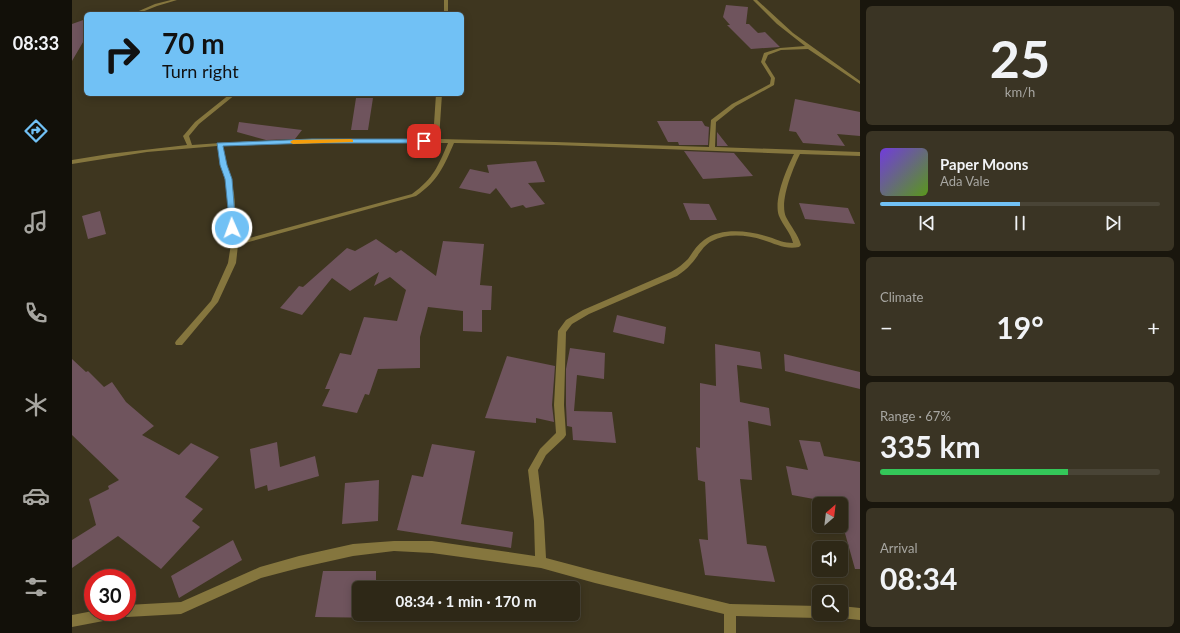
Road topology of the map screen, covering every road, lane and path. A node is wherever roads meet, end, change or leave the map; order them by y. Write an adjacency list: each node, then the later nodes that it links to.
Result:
1 (175, 0): 4 (street)
2 (446, 0): 5 (street)
3 (755, 0): 6 (street)
4 (139, 12)
5 (447, 12)
6 (811, 48): 7 (street); 14 (street)
7 (860, 83)
8 (231, 96): 13 (street)
9 (439, 96): 10 (street)
10 (436, 141): 11 (street); 12 (street)
11 (452, 141): 14 (street); 18 (street)
12 (219, 144): 13 (street); 18 (street)
13 (190, 146): 17 (street)
14 (712, 148): 15 (street)
15 (797, 153): 16 (street); 20 (street)
16 (860, 154)
17 (72, 162)
18 (234, 244): 19 (street)
19 (179, 343)
20 (541, 562): 21 (street); 22 (street)
21 (136, 610)
22 (730, 610): 23 (street); 28 (street)
23 (812, 612)
24 (848, 613): 25 (street)
25 (860, 614)
26 (84, 619): 27 (street)
27 (72, 621)
28 (730, 633)

